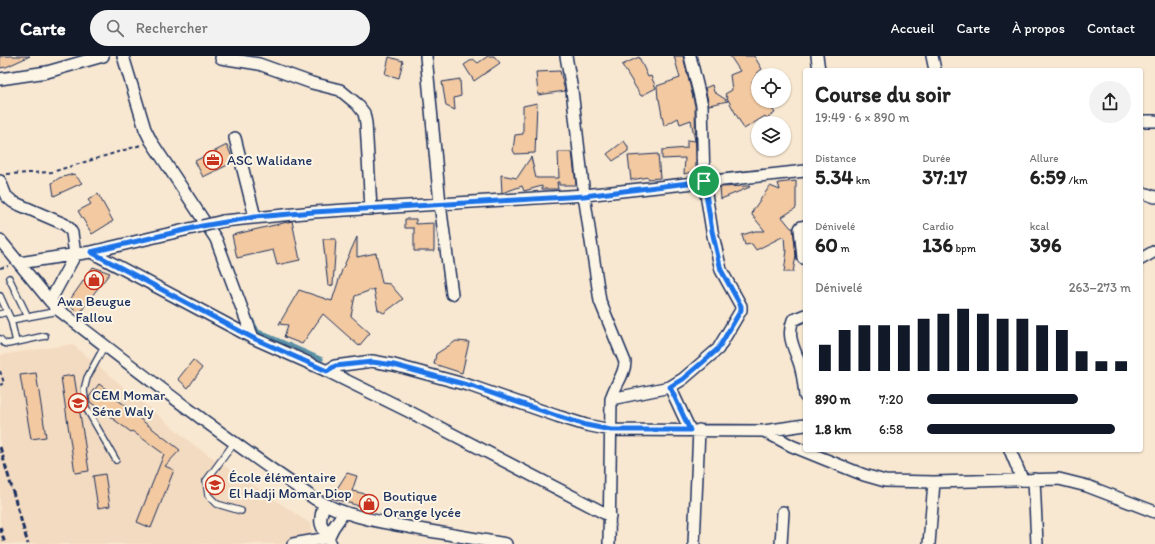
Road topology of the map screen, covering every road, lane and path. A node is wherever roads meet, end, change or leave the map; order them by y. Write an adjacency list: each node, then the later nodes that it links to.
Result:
1 (103, 56): 11 (street)
2 (123, 56): 15 (street)
3 (426, 56): 23 (street)
4 (566, 56): 21 (street)
5 (690, 56): 19 (street)
6 (817, 56): 9 (street)
7 (932, 56): 10 (street)
8 (221, 58): 24 (street)
9 (819, 68)
10 (935, 68)
11 (0, 78)
12 (1143, 121): 13 (street)
13 (1155, 121)
14 (235, 138): 25 (street)
15 (151, 141): 17 (path); 45 (street)
16 (803, 171): 19 (street)
17 (0, 174)
18 (0, 181): 30 (street)
19 (704, 181): 21 (street); 53 (street)
20 (1143, 193): 22 (street)
21 (584, 196): 23 (street); 54 (street)
22 (1155, 197)
23 (440, 204): 24 (street); 35 (street)
24 (370, 209): 25 (street)
25 (255, 217): 29 (street, bridge)
26 (803, 226): 31 (street)
27 (0, 240): 33 (street)
28 (1155, 251): 32 (street)
29 (91, 252): 30 (street); 45 (street)
30 (75, 254): 33 (street); 37 (street)
31 (803, 258)
32 (1147, 259)
33 (19, 263): 37 (street)
34 (9, 278): 42 (lane)
35 (452, 294)
36 (0, 296): 39 (lane)
37 (50, 301): 38 (street)
38 (60, 311): 42 (lane); 48 (street)
39 (7, 312): 40 (lane); 43 (lane)
40 (0, 314)
41 (803, 316): 51 (street)
42 (28, 317): 43 (lane)
43 (11, 320): 47 (lane)
44 (45, 336): 47 (lane)
45 (253, 338): 50 (street)
46 (0, 339): 47 (lane)
47 (16, 342)
48 (105, 346): 59 (street); 63 (lane)
49 (0, 371): 52 (path)
50 (327, 371): 56 (street); 72 (street)
51 (803, 378)
52 (0, 385)
53 (670, 387): 54 (street); 57 (street)
54 (611, 399): 56 (street)
55 (803, 425): 58 (street)
56 (611, 430): 57 (street); 72 (street)
57 (694, 430): 58 (street); 77 (street)
58 (764, 431): 60 (street)
59 (234, 443): 67 (street); 68 (lane)
60 (803, 450)
61 (807, 452): 66 (street)
62 (1011, 452): 64 (street)
63 (116, 460)
64 (1022, 479): 65 (street); 66 (street)
65 (1034, 479): 71 (street); 80 (street)
66 (934, 482): 79 (street)
67 (324, 504): 69 (street); 73 (street)
68 (242, 511)
69 (344, 512): 73 (street); 75 (street)
70 (783, 512): 78 (street)
71 (1155, 512)
72 (610, 516): 76 (street)
73 (330, 541): 74 (street)
74 (293, 544)
75 (506, 544)
76 (609, 544)
77 (694, 544)
78 (781, 544)
79 (929, 544)
80 (1037, 544)

